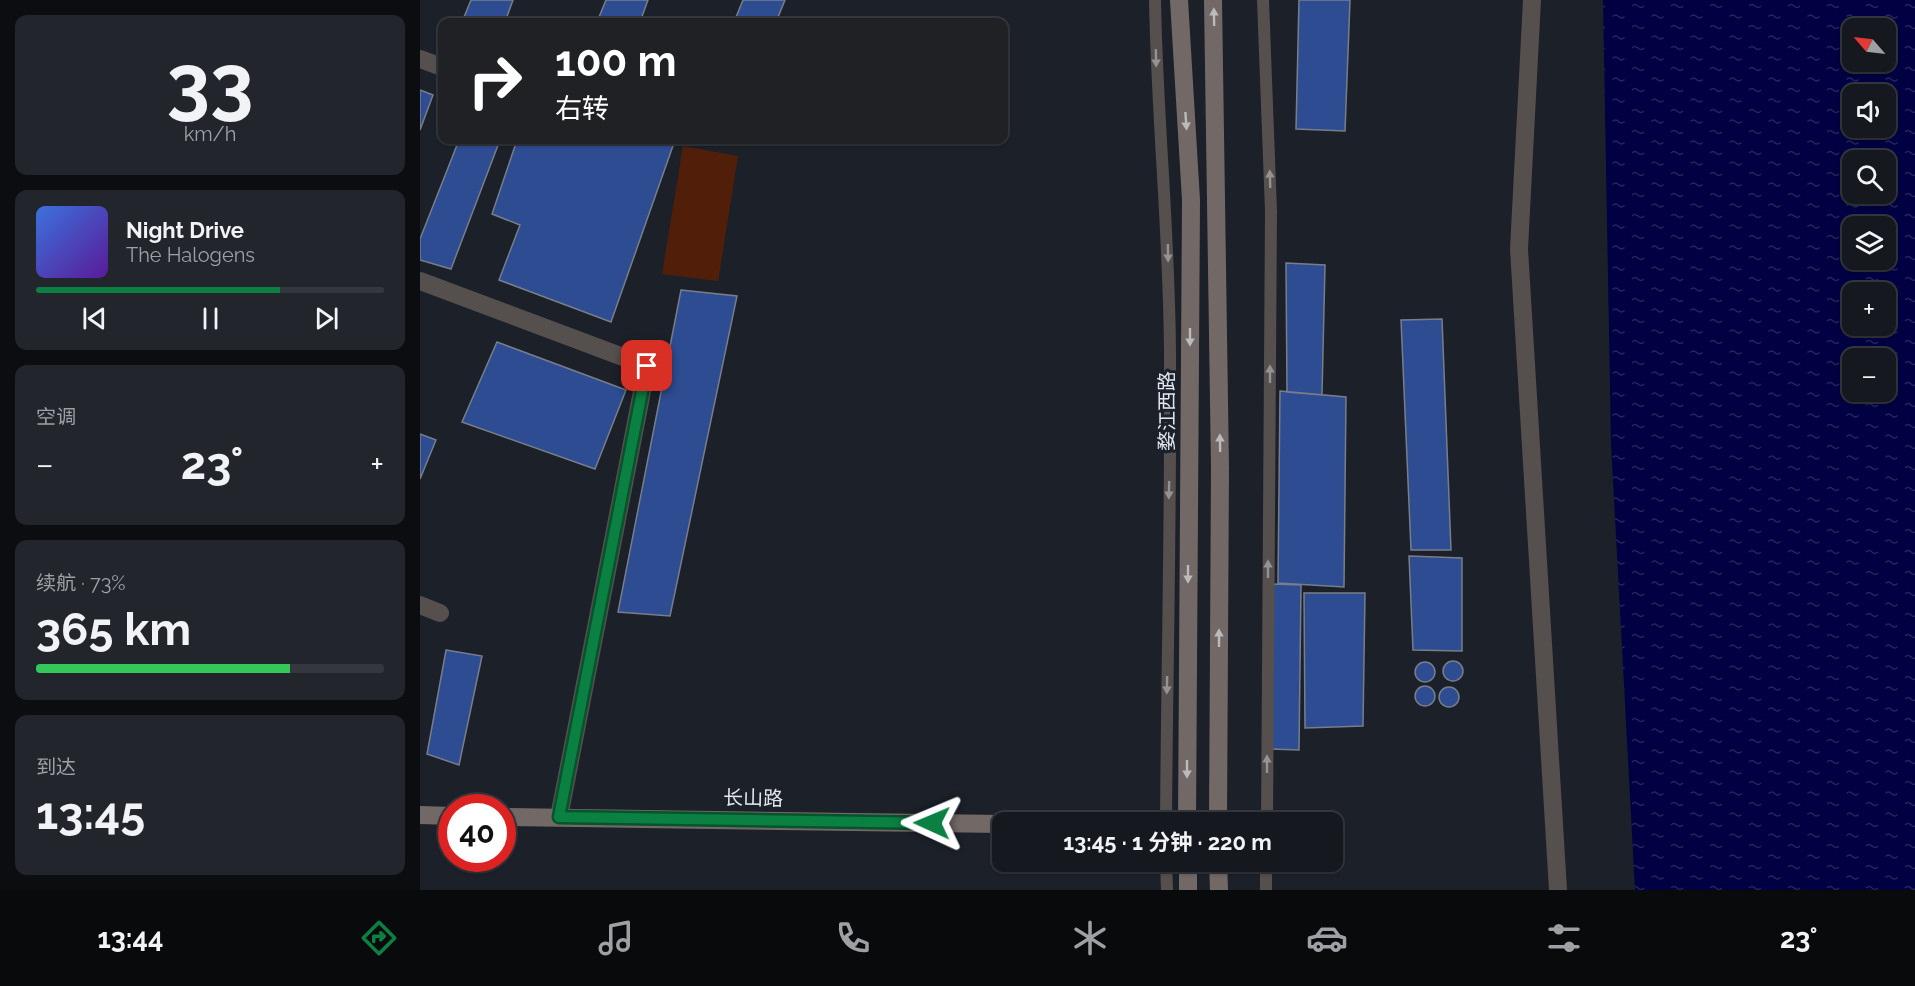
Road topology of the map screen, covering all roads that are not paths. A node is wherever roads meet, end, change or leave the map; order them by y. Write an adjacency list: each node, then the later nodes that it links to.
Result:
1 (1155, 0): 11 (lane, one-way to 11)
2 (1179, 0): 12 (main road, 婺江西路, one-way to 12)
3 (1213, 0): 13 (main road, one-way to 3)
4 (1263, 0): 14 (lane, one-way to 4)
5 (1532, 0): 28 (street)
6 (420, 59): 7 (street)
7 (438, 66)
8 (420, 281): 18 (street)
9 (420, 605): 10 (street)
10 (440, 613)
11 (1166, 812)
12 (1187, 812)
13 (1218, 812)
14 (1267, 812)
15 (420, 815): 16 (main road)
16 (438, 816)
17 (516, 817): 18 (main road, 长山路)
18 (559, 817): 19 (main road, 长山路)
19 (992, 824)
20 (1166, 872): 24 (lane)
21 (1188, 872): 25 (main road)
22 (1218, 872): 26 (main road)
23 (1266, 872): 27 (lane)
24 (1167, 890)
25 (1188, 890)
26 (1219, 890)
27 (1266, 890)
28 (1558, 890)

